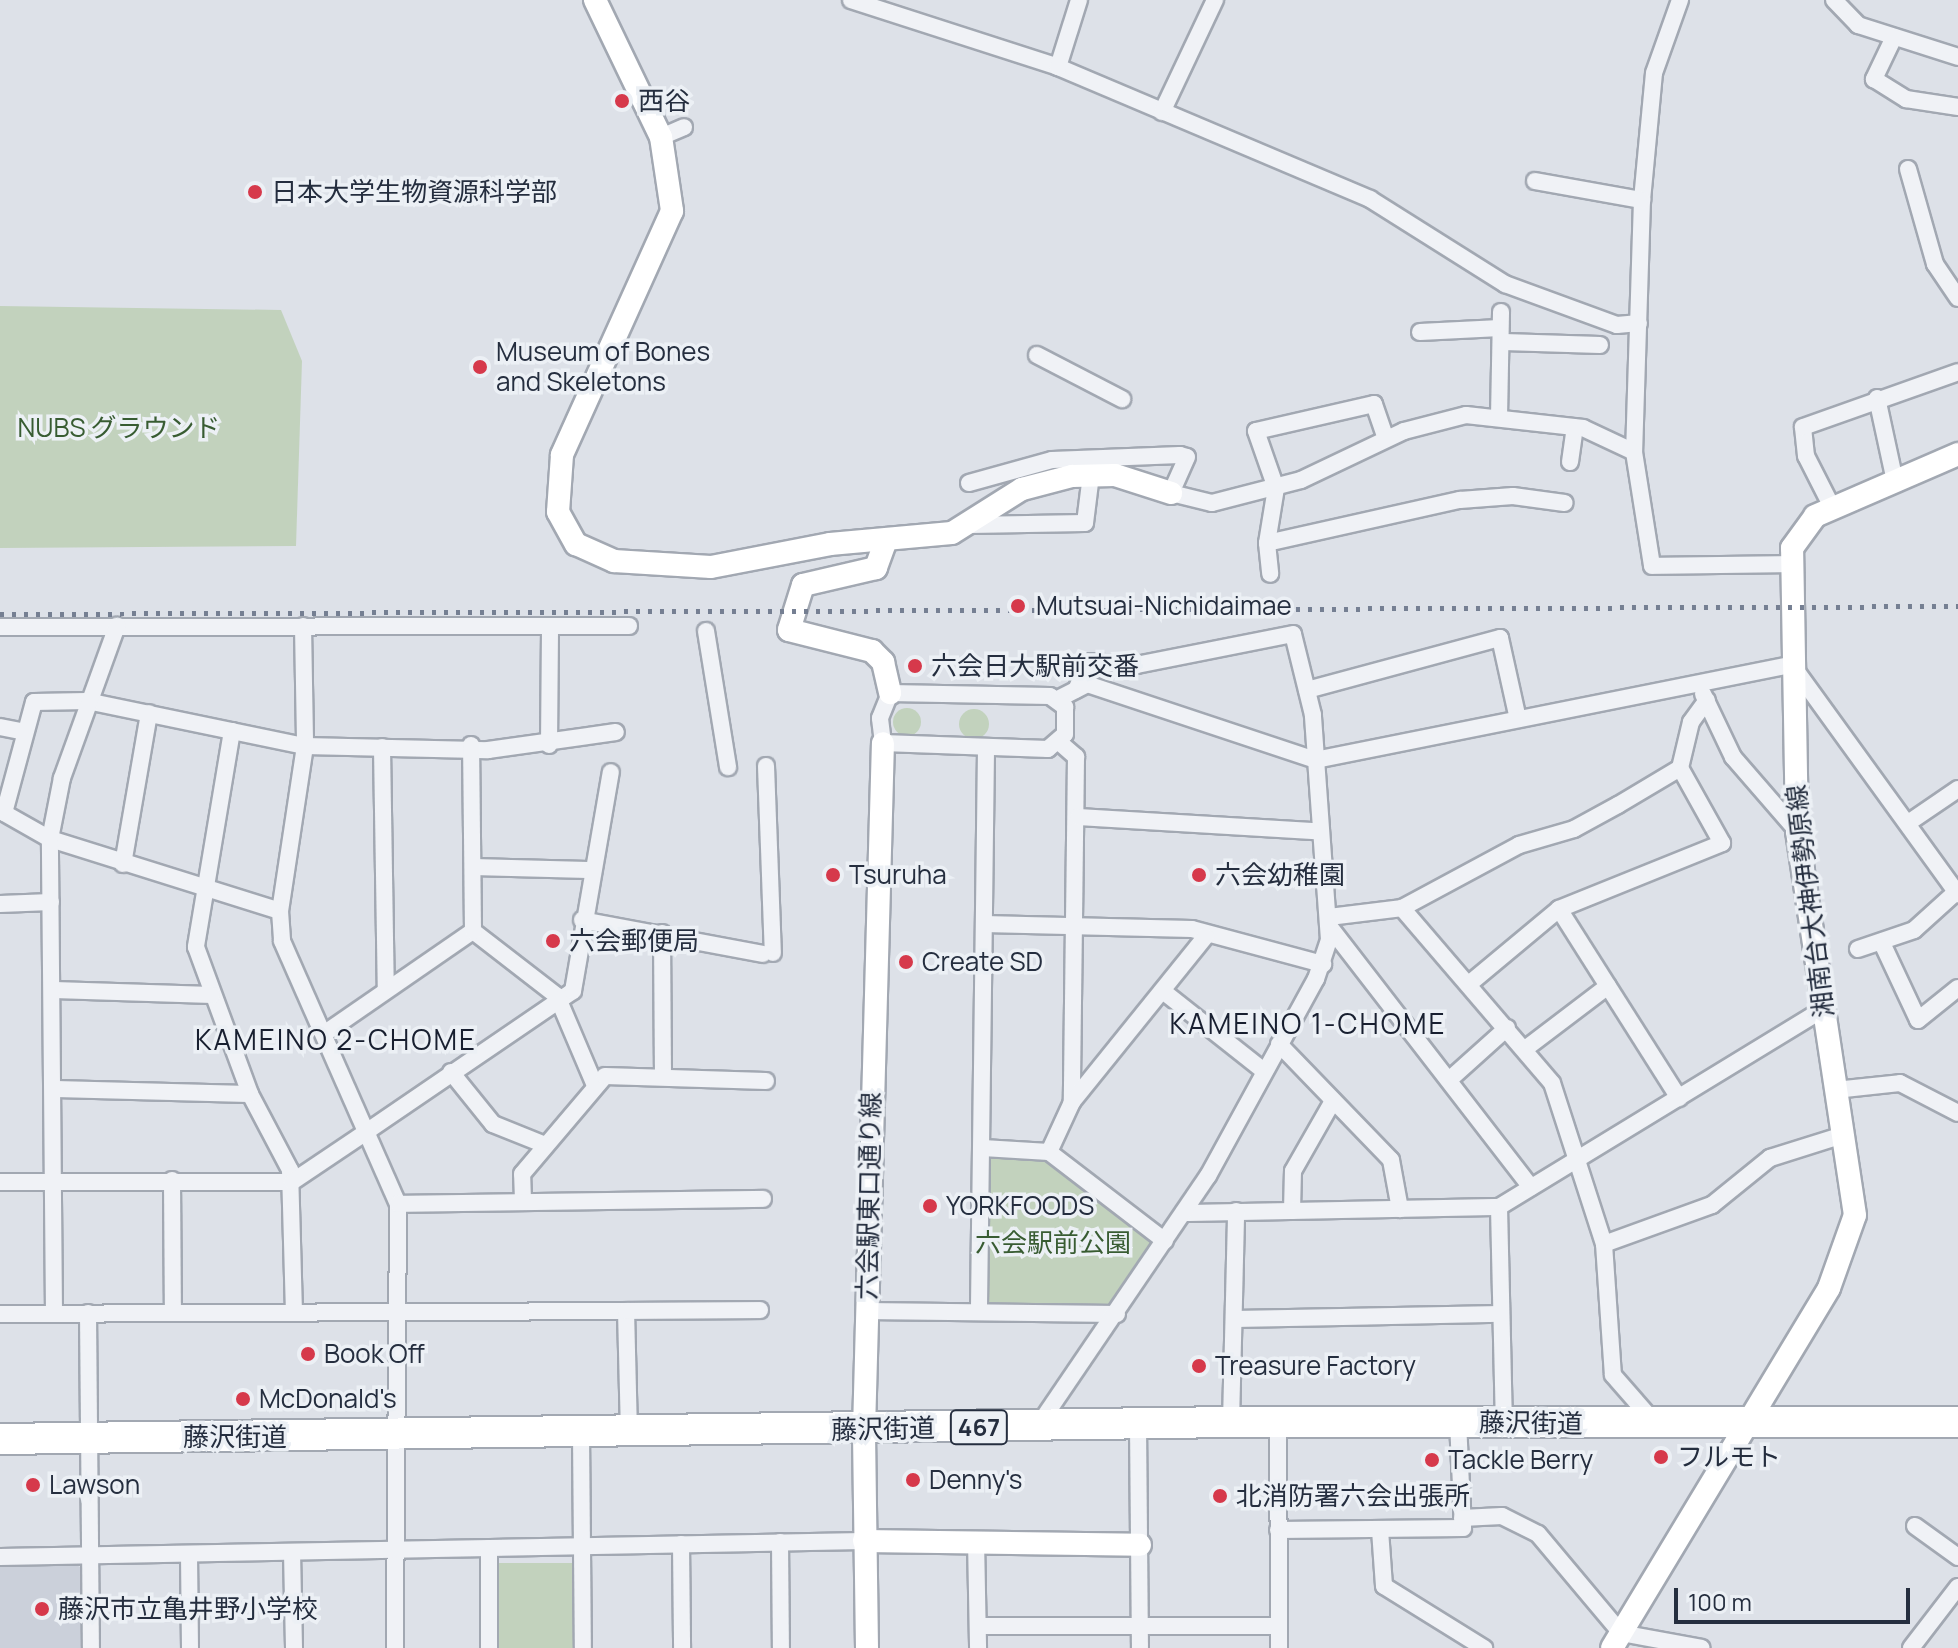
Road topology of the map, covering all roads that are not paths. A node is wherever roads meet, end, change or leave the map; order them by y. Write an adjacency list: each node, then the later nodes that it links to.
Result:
1 (595, 0): 13 (street)
2 (851, 0): 9 (street)
3 (1079, 0): 9 (street)
4 (1215, 0): 11 (street)
5 (1680, 0): 16 (street)
6 (1834, 0): 7 (street)
7 (1894, 37): 8 (street); 10 (street)
8 (1958, 57)
9 (1058, 67): 11 (street)
10 (1958, 107)
11 (1162, 112): 18 (street)
12 (684, 127): 13 (street)
13 (661, 137): 40 (street)
14 (1908, 169): 17 (street)
15 (1535, 181): 16 (street)
16 (1642, 200): 18 (street)
17 (1958, 298)
18 (1639, 323): 29 (street)
19 (1502, 327): 20 (street); 21 (street); 26 (street)
20 (1420, 332)
21 (1600, 345)
22 (1037, 355): 25 (street)
23 (1958, 372): 24 (street)
24 (1877, 398): 33 (street); 38 (street)
25 (1122, 399)
26 (1499, 417): 27 (street); 28 (street)
27 (1575, 427): 29 (street); 31 (street)
28 (1386, 439): 35 (street); 35 (street)
29 (1634, 452): 42 (street)
30 (1958, 454): 33 (street, 湘南台大神伊勢原線)
31 (1570, 462)
32 (1091, 475): 36 (street); 39 (street); 39 (street)
33 (1895, 481): 38 (street, 湘南台大神伊勢原線)
34 (969, 483): 36 (street)
35 (1276, 488): 36 (street); 41 (street)
36 (1171, 493)
37 (1565, 503): 41 (street)
38 (1832, 507): 42 (street, 湘南台大神伊勢原線)
39 (970, 525): 40 (street)
40 (886, 540): 54 (street)
41 (1267, 543): 43 (street)
42 (1789, 564): 50 (street, 湘南台大神伊勢原線)
43 (1270, 574)
44 (117, 626): 45 (street); 47 (street); 57 (street)
45 (303, 626): 48 (street); 68 (street)
46 (629, 626): 48 (street)
47 (0, 627)
48 (550, 627): 67 (street)
49 (706, 631): 73 (street)
50 (1792, 665): 51 (street); 79 (street); 81 (street, 湘南台大神伊勢原線)
51 (1692, 680): 56 (street); 59 (street)
52 (1076, 690): 53 (street); 55 (street); 71 (street)
53 (1307, 690): 59 (street); 71 (street)
54 (890, 693): 55 (street); 65 (street)
55 (1060, 698): 64 (street)
56 (1707, 700): 74 (street); 81 (street)
57 (87, 701): 58 (street); 62 (street); 82 (street)
58 (149, 713): 61 (street); 83 (street)
59 (1518, 719): 71 (street)
60 (0, 727): 62 (street)
61 (232, 731): 68 (street); 86 (street)
62 (25, 732): 77 (street)
63 (616, 732): 67 (street)
64 (1059, 742): 70 (street); 78 (street)
65 (883, 743): 70 (street); 156 (street, 六会駅東口通り線)
66 (471, 745): 67 (street); 69 (street); 84 (street)
67 (549, 745)
68 (305, 746): 69 (street); 92 (street)
69 (382, 747): 106 (street)
70 (986, 747): 95 (street)
71 (1315, 760): 80 (street)
72 (766, 766): 98 (street)
73 (728, 767)
74 (1680, 768): 90 (street); 91 (street)
75 (611, 772): 85 (street)
76 (1958, 789): 79 (street)
77 (2, 813): 82 (street)
78 (1078, 817): 80 (street); 96 (street)
79 (1911, 821): 87 (street)
80 (1317, 831): 94 (street)
81 (1797, 831): 111 (street, 湘南台大神伊勢原線)
82 (50, 839): 83 (street); 88 (street)
83 (123, 864): 86 (street)
84 (473, 867): 85 (street); 97 (street)
85 (588, 870): 93 (street)
86 (203, 892): 92 (street); 109 (street)
87 (1957, 893): 100 (street)
88 (51, 902): 89 (street); 107 (street)
89 (0, 904)
90 (1402, 908): 94 (street); 103 (street)
91 (1559, 909): 103 (street); 104 (street)
92 (280, 911): 113 (street)
93 (582, 920): 98 (street); 110 (street)
94 (1329, 922): 102 (street); 119 (street)
95 (984, 924): 96 (street); 132 (street)
96 (1075, 926): 99 (street); 127 (street)
97 (473, 931): 106 (street); 110 (street)
98 (662, 933): 118 (street)
99 (1206, 936): 102 (street); 108 (street)
100 (1882, 943): 101 (street); 105 (street)
101 (1858, 949)
102 (1323, 964): 114 (street)
103 (1469, 984): 112 (street)
104 (1608, 986): 115 (street); 125 (street)
105 (1958, 988)
106 (386, 989): 113 (street)
107 (54, 990): 109 (street); 122 (street)
108 (1164, 992): 116 (street); 127 (street)
109 (212, 995): 124 (street)
110 (557, 996): 117 (street); 121 (street)
111 (1822, 1010): 123 (street, 湘南台大神伊勢原線); 125 (street)
112 (1507, 1028): 115 (street); 119 (street)
113 (325, 1033): 129 (street)
114 (1279, 1044): 116 (street); 126 (street)
115 (1525, 1049): 134 (street)
116 (1264, 1071): 147 (street)
117 (451, 1072): 129 (street); 131 (street)
118 (663, 1075): 120 (street); 121 (street)
119 (1449, 1080): 139 (street)
120 (766, 1081)
121 (594, 1083): 131 (street)
122 (54, 1089): 124 (street); 137 (street)
123 (1835, 1090): 128 (street); 130 (street, 湘南台大神伊勢原線)
124 (250, 1094): 138 (street)
125 (1679, 1098): 134 (street)
126 (1333, 1101): 144 (street); 146 (street)
127 (1072, 1102): 133 (street)
128 (1958, 1113)
129 (369, 1130): 138 (street); 142 (street)
130 (1843, 1135): 149 (street); 165 (street, 湘南台大神伊勢原線)
131 (543, 1144): 141 (street)
132 (983, 1148): 133 (street); 150 (street)
133 (1049, 1152): 148 (street)
134 (1578, 1159): 139 (street); 149 (street)
135 (172, 1180): 137 (street); 138 (street); 153 (street)
136 (0, 1182): 137 (street)
137 (53, 1182): 157 (street)
138 (292, 1182): 154 (street)
139 (1531, 1187): 143 (street)
140 (763, 1199): 141 (street)
141 (523, 1200): 142 (street)
142 (398, 1204): 151 (street)
143 (1499, 1207): 144 (street); 161 (street)
144 (1400, 1209): 146 (street)
145 (1236, 1211): 146 (street); 147 (street); 162 (street)
146 (1292, 1211)
147 (1184, 1213): 148 (street)
148 (1165, 1241): 160 (street)
149 (1604, 1244): 171 (street)
150 (979, 1307): 156 (street); 160 (street)
151 (395, 1310): 154 (street); 155 (street); 175 (street)
152 (760, 1310): 155 (street)
153 (173, 1311): 154 (street); 158 (street)
154 (294, 1311)
155 (626, 1311): 173 (street)
156 (866, 1311): 172 (street, 六会駅東口通り線)
157 (54, 1313): 158 (street); 159 (street)
158 (88, 1313): 176 (street)
159 (0, 1314)
160 (1117, 1314): 170 (street)
161 (1501, 1314): 162 (street); 163 (street)
162 (1234, 1319): 164 (street)
163 (1504, 1421): 168 (highway, 藤沢街道 / 467); 171 (highway, 藤沢街道 / 467)
164 (1231, 1422): 167 (highway, 藤沢街道 / 467); 169 (highway, 藤沢街道 / 467)
165 (1752, 1422): 166 (highway, 藤沢街道 / 467); 171 (highway, 藤沢街道 / 467); 199 (street, 湘南台大神伊勢原線)
166 (1958, 1422)
167 (1278, 1423): 168 (highway, 藤沢街道 / 467); 180 (street)
168 (1458, 1423): 178 (street)
169 (1138, 1424): 170 (highway, 藤沢街道 / 467); 186 (street)
170 (1038, 1426): 172 (highway, 藤沢街道 / 467)
171 (1658, 1426)
172 (864, 1430): 173 (highway, 藤沢街道 / 467); 183 (street, 六会駅東口通り線)
173 (629, 1433): 174 (highway, 藤沢街道 / 467)
174 (581, 1434): 175 (highway, 藤沢街道 / 467); 187 (street)
175 (394, 1436): 176 (highway, 藤沢街道 / 467); 189 (street)
176 (88, 1438): 177 (highway, 藤沢街道 / 467); 192 (street)
177 (0, 1439)
178 (1462, 1518): 181 (street); 199 (street)
179 (1915, 1526): 194 (street)
180 (1278, 1530): 181 (street); 198 (street)
181 (1380, 1530): 212 (street)
182 (976, 1540): 183 (street); 186 (street); 197 (street)
183 (864, 1541): 184 (street); 208 (street, 六会駅東口通り線)
184 (780, 1542): 185 (street); 207 (street)
185 (681, 1544): 187 (street); 206 (street)
186 (1140, 1545): 196 (street)
187 (582, 1546): 188 (street); 205 (street)
188 (489, 1548): 189 (street); 204 (street)
189 (396, 1550): 190 (street); 203 (street)
190 (292, 1552): 191 (street); 202 (street)
191 (189, 1554): 192 (street); 201 (street)
192 (90, 1555): 193 (street); 200 (street)
193 (0, 1557)
194 (1958, 1557)
195 (1956, 1593): 214 (street)
196 (1140, 1625): 197 (street); 198 (street); 210 (street)
197 (978, 1626): 209 (street)
198 (1279, 1626): 211 (street)
199 (1616, 1641): 213 (street)
200 (91, 1648)
201 (190, 1648)
202 (294, 1648)
203 (395, 1648)
204 (489, 1648)
205 (583, 1648)
206 (682, 1648)
207 (781, 1648)
208 (867, 1648)
209 (978, 1648)
210 (1140, 1648)
211 (1279, 1648)
212 (1484, 1648)
213 (1702, 1648)
214 (1911, 1648)

